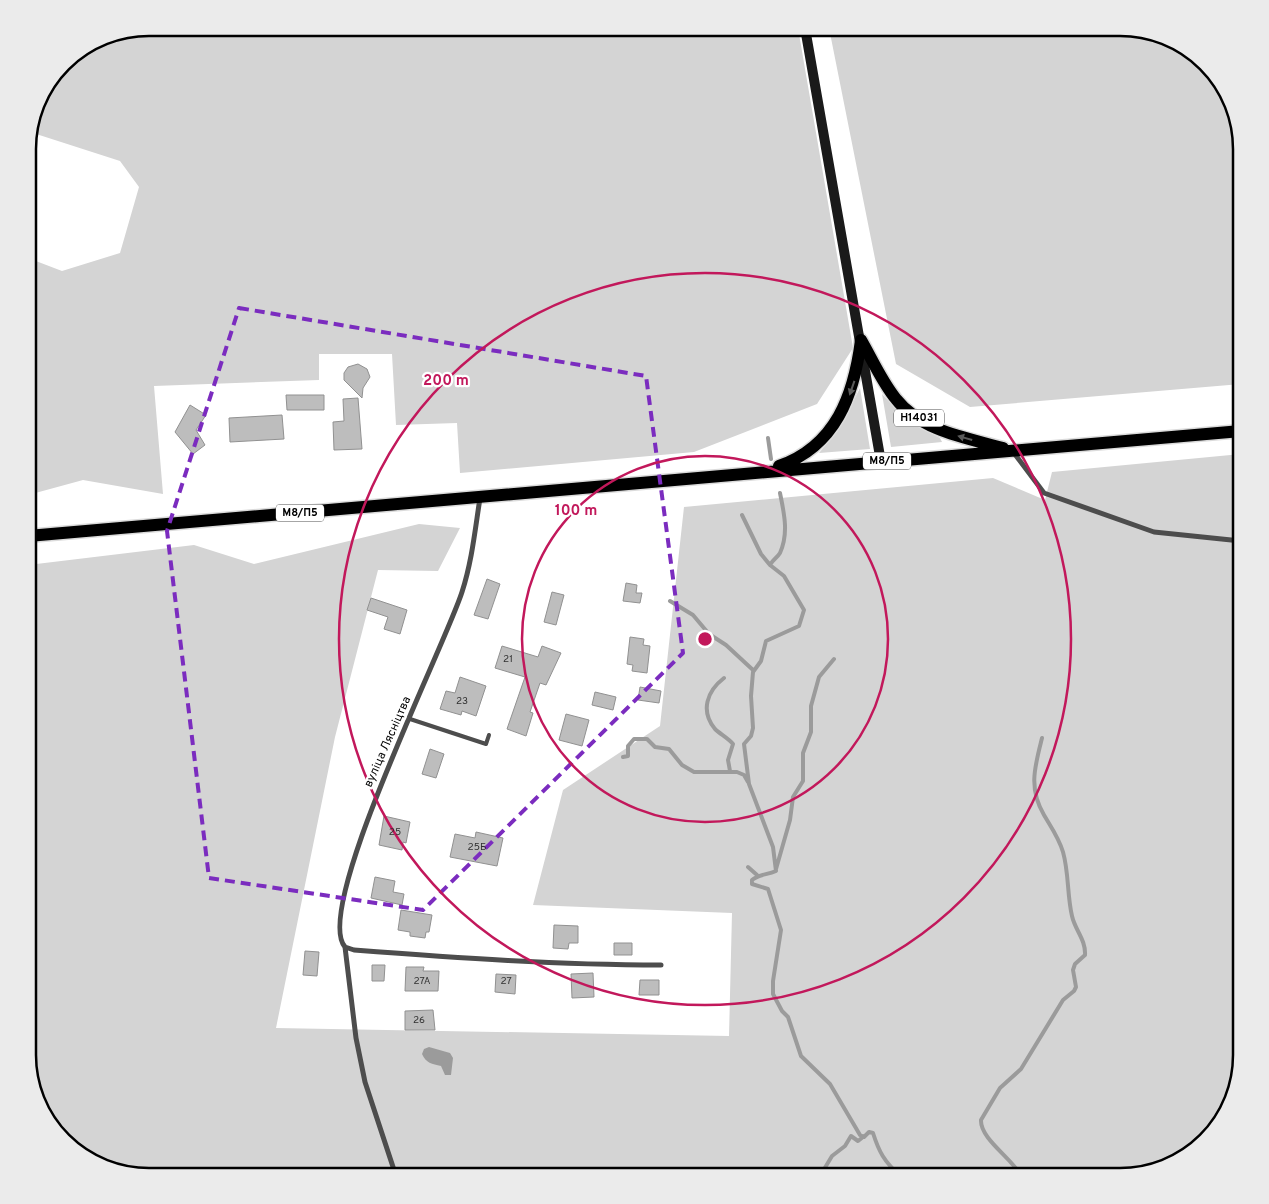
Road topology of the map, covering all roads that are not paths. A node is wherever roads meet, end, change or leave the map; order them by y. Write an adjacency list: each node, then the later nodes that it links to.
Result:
1 (806, 36): 2 (street, Н14031)
2 (861, 340): 4 (main road, Н14031, one-way to 2); 5 (street, Н14031); 6 (main road, Н14031, one-way to 6)
3 (1233, 432): 4 (main road, М8/П5)
4 (1012, 451): 5 (main road, М8/П5); 9 (street)
5 (881, 462): 6 (main road, М8/П5)
6 (762, 472): 7 (main road, М8/П5)
7 (480, 498): 8 (main road, М8/П5); 10 (street, вуліца Лясніцтва)
8 (36, 535)
9 (1233, 540)
10 (410, 719): 11 (lane); 12 (street, вуліца Лясніцтва)
11 (489, 735)
12 (345, 947): 13 (street); 14 (street, вуліца Лясніцтва)
13 (661, 965)
14 (393, 1168)

